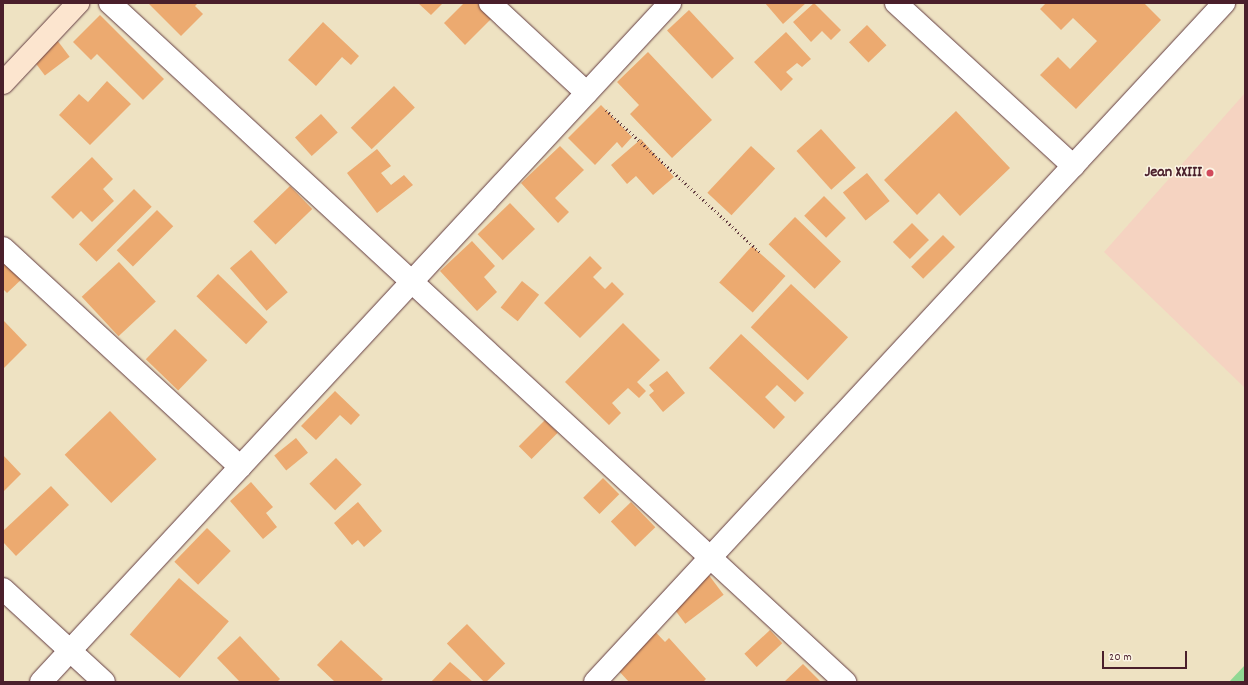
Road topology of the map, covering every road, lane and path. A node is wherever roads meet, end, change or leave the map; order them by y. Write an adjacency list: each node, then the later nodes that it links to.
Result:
1 (78, 3): 7 (street)
2 (110, 3): 12 (street)
3 (490, 3): 8 (street)
4 (670, 3): 8 (street)
5 (896, 3): 9 (street)
6 (1224, 3): 9 (street)
7 (3, 83)
8 (587, 93): 11 (path); 12 (street)
9 (1073, 166): 14 (street)
10 (3, 248): 13 (street)
11 (762, 254)
12 (412, 282): 13 (street); 14 (street)
13 (240, 467): 16 (street)
14 (710, 557): 19 (street); 20 (street)
15 (3, 589): 16 (street)
16 (70, 651): 17 (street); 18 (street)
17 (41, 682)
18 (104, 682)
19 (595, 682)
20 (846, 682)

